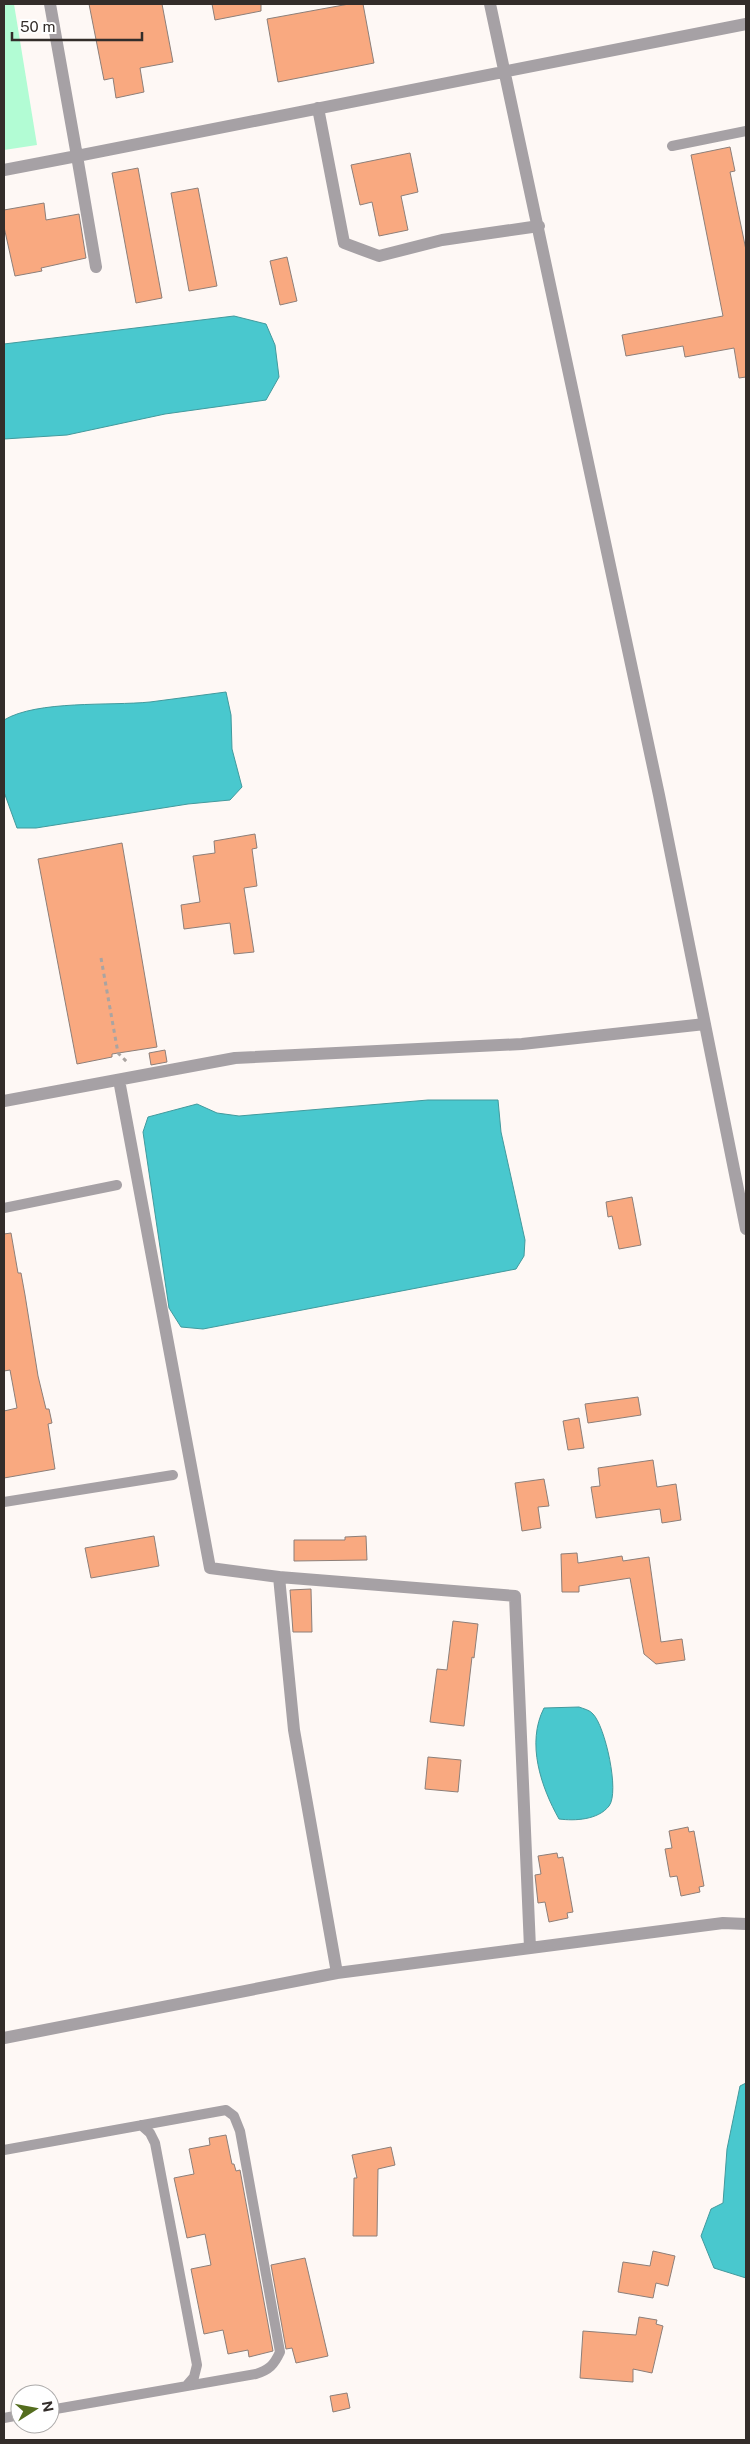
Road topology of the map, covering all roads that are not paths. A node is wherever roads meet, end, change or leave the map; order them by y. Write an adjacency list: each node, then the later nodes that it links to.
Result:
1 (50, 4): 8 (street)
2 (490, 4): 4 (street)
3 (746, 24): 4 (street)
4 (506, 71): 5 (street); 10 (street)
5 (318, 108): 8 (street); 10 (street)
6 (746, 131): 7 (lane)
7 (672, 146)
8 (78, 156): 9 (street); 11 (street)
9 (4, 170)
10 (539, 226): 12 (street)
11 (96, 267)
12 (705, 1024): 13 (street); 17 (street)
13 (119, 1080): 14 (street); 20 (street)
14 (4, 1101)
15 (117, 1185): 16 (lane)
16 (4, 1208)
17 (746, 1229)
18 (172, 1475): 19 (lane)
19 (4, 1502)
20 (279, 1577): 22 (street); 23 (street)
21 (746, 1924): 22 (street)
22 (530, 1948): 23 (street)
23 (337, 1973): 24 (street)
24 (4, 2038)
25 (141, 2125): 26 (lane); 27 (lane); 27 (lane)
26 (4, 2150)
27 (187, 2386): 28 (lane)
28 (60, 2408)

